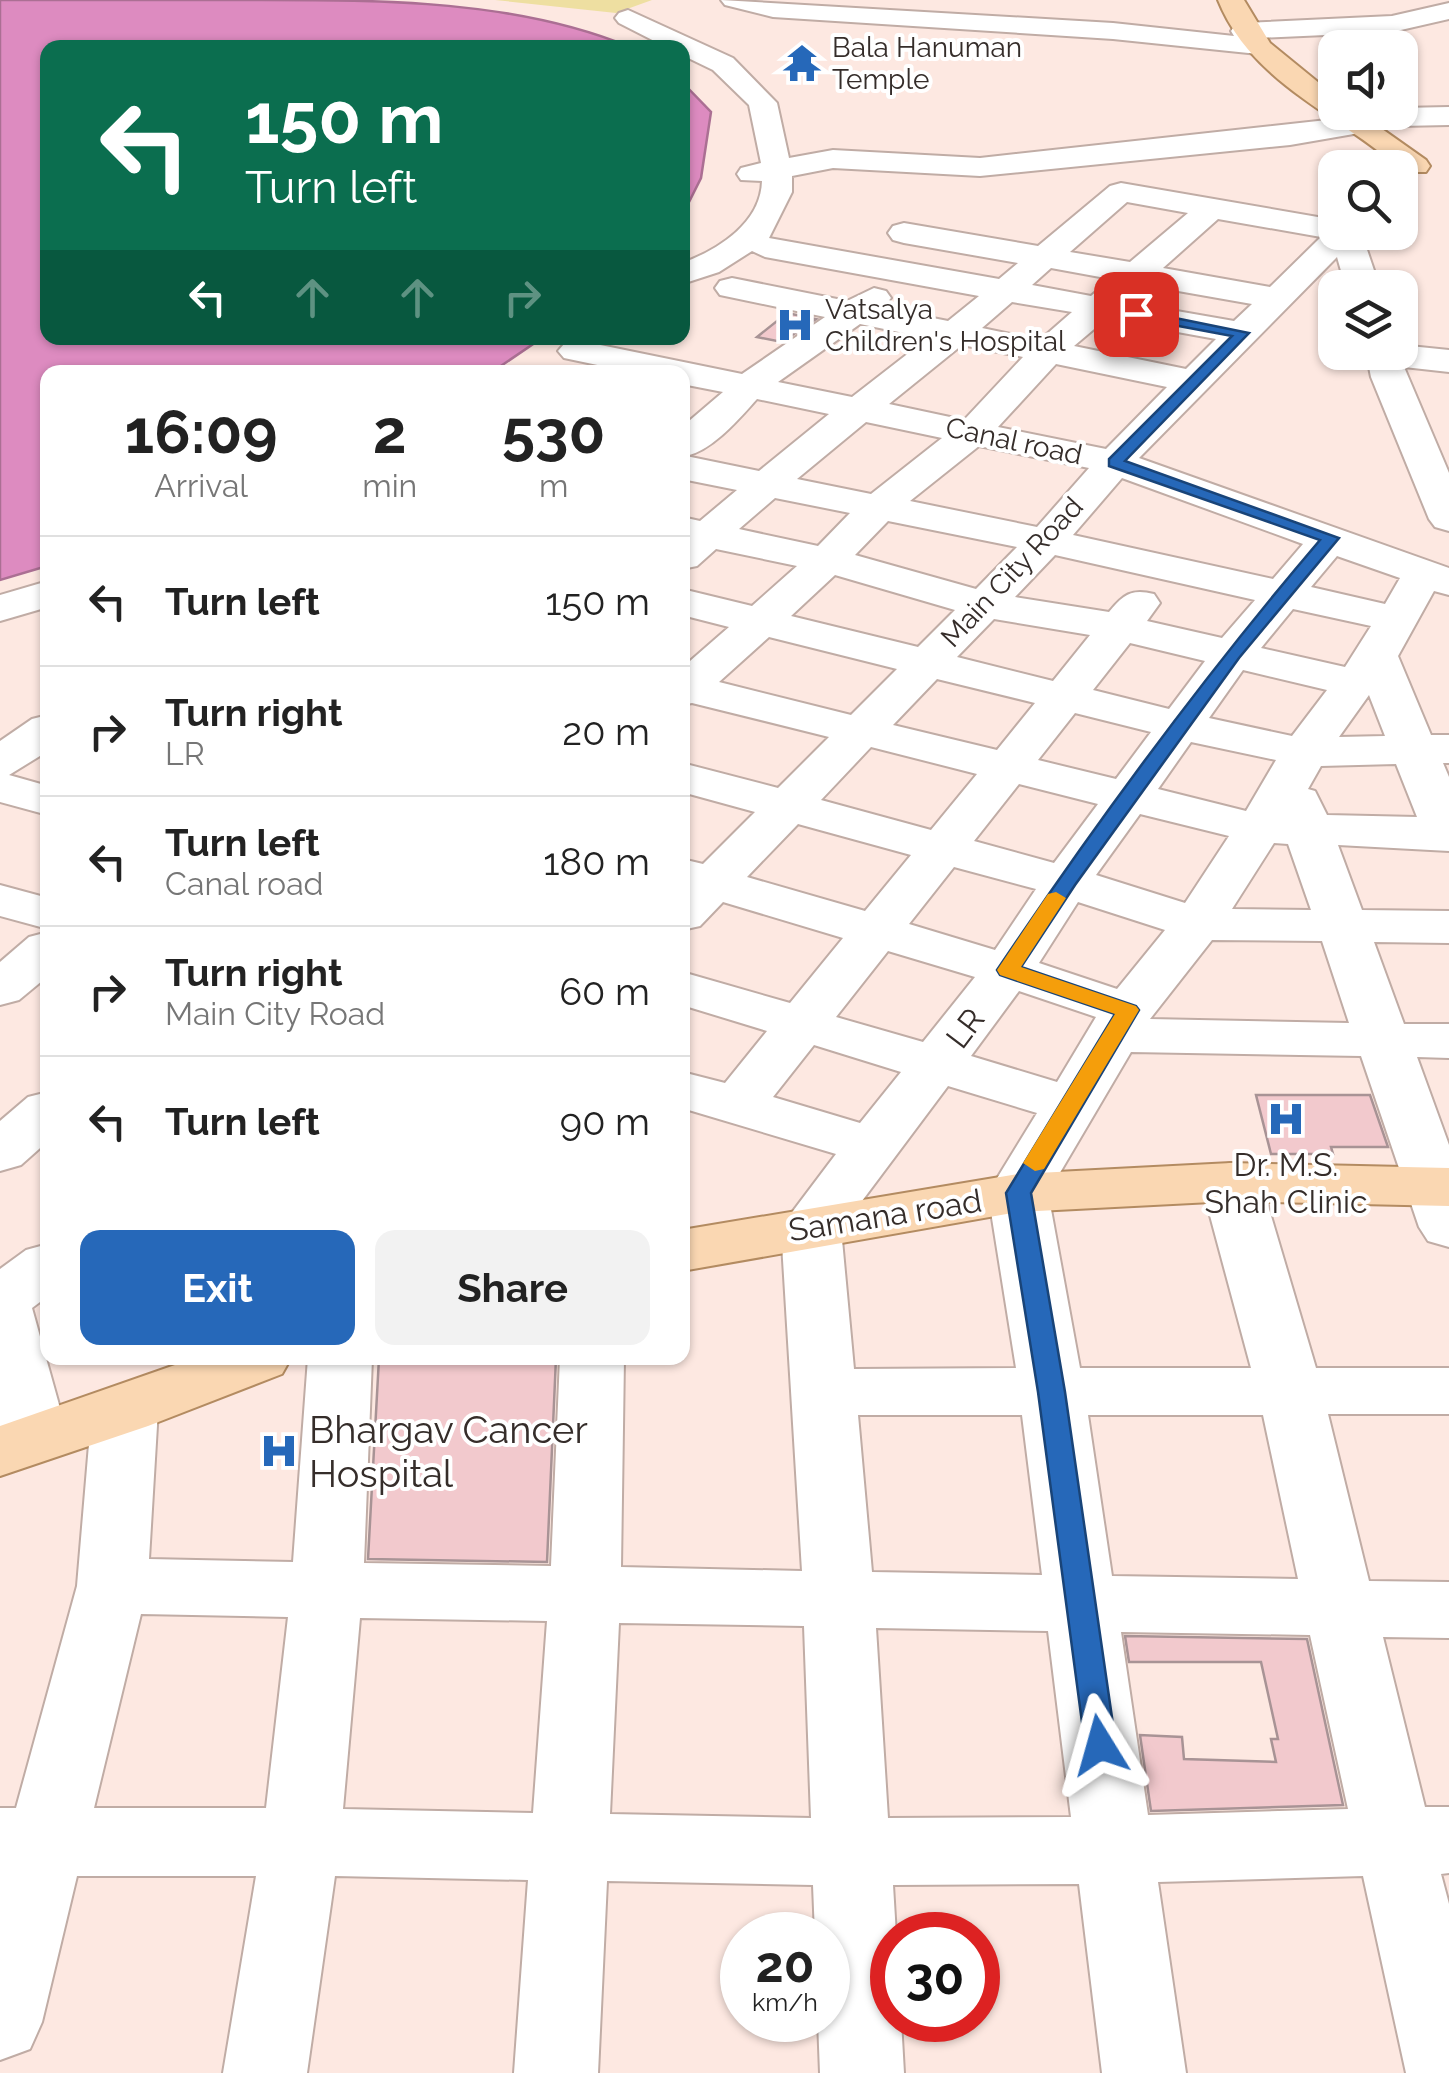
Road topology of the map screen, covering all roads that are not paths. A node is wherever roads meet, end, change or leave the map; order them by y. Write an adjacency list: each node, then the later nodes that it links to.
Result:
1 (734, 0): 6 (street)
2 (1100, 0): 6 (street)
3 (1232, 0): 7 (main road)
4 (1449, 12): 7 (street)
5 (628, 18): 8 (street)
6 (1113, 31): 7 (street)
7 (1251, 38): 10 (main road)
8 (673, 40)
9 (690, 48): 16 (street)
10 (1318, 94)
11 (1449, 116): 12 (street)
12 (1418, 117)
13 (1318, 125): 16 (street)
14 (1359, 130): 15 (main road)
15 (1381, 150)
16 (764, 172): 26 (street)
17 (1418, 174): 18 (main road)
18 (1444, 179)
19 (1206, 214): 28 (street)
20 (1318, 227): 25 (street)
21 (876, 229): 22 (street)
22 (954, 242): 25 (street); 27 (street)
23 (765, 248): 27 (street)
24 (1327, 250): 31 (street, Main City Road)
25 (1047, 257): 28 (street); 30 (street)
26 (690, 266)
27 (908, 271): 30 (street); 33 (street)
28 (1137, 272): 31 (street); 32 (street)
29 (732, 288): 33 (street)
30 (1006, 292): 32 (street); 35 (street)
31 (1278, 298): 34 (street, Main City Road)
32 (1101, 308): 34 (street); 38 (street)
33 (855, 312): 35 (street); 46 (street)
34 (1242, 333): 45 (street, Main City Road)
35 (952, 334): 38 (street); 47 (street)
36 (584, 345): 41 (street)
37 (597, 345): 42 (street, Canal road)
38 (1050, 350): 45 (street); 50 (street)
39 (1418, 357): 40 (street)
40 (1449, 361)
41 (556, 365)
42 (660, 365)
43 (1390, 370): 48 (street)
44 (690, 374): 46 (street, Canal road)
45 (1194, 381): 52 (street, Main City Road)
46 (749, 386): 47 (street, Canal road); 51 (street)
47 (862, 409): 50 (street, Canal road); 54 (street)
48 (1408, 424): 49 (street); 55 (street)
49 (1449, 427)
50 (973, 432): 52 (street, Canal road); 56 (street)
51 (690, 440)
52 (1114, 462): 57 (street, Canal road); 59 (street, Main City Road)
53 (690, 469): 54 (street)
54 (766, 484): 56 (street); 58 (street)
55 (1446, 505)
56 (878, 508): 59 (street); 60 (street)
57 (1330, 538): 62 (street, Canal road); 63 (street, LR)
58 (691, 541): 60 (street)
59 (1046, 541): 61 (street); 66 (street, Main City Road)
60 (826, 560): 66 (street); 68 (street)
61 (1170, 568): 63 (street); 69 (street)
62 (1436, 577): 70 (street)
63 (1285, 594): 70 (street); 71 (street, LR)
64 (40, 596): 67 (street)
65 (690, 604): 68 (street)
66 (982, 604): 69 (street); 72 (street, Main City Road)
67 (0, 608)
68 (760, 620): 72 (street); 73 (street)
69 (1119, 626): 71 (street); 75 (street)
70 (1375, 653): 71 (street); 79 (street); 81 (street)
71 (1232, 654): 76 (street, LR)
72 (928, 661): 75 (street); 77 (street, Main City Road)
73 (690, 684)
74 (690, 690): 77 (street)
75 (1066, 697): 76 (street); 82 (street)
76 (1181, 726): 81 (street); 85 (street, LR)
77 (860, 730): 82 (street); 87 (street, Main City Road)
78 (40, 735): 80 (street)
79 (1431, 749): 81 (street); 90 (street)
80 (0, 763)
81 (1297, 767): 88 (street); 89 (street)
82 (1009, 768): 85 (street); 91 (street)
83 (690, 778): 87 (street)
84 (0, 787): 86 (street)
85 (1130, 797): 88 (street); 92 (street, LR)
86 (40, 799)
87 (788, 806): 91 (street); 93 (street, Main City Road)
88 (1256, 828): 89 (street); 96 (street)
89 (1312, 833): 90 (street); 97 (street)
90 (1448, 834)
91 (944, 849): 92 (street); 99 (street)
92 (1066, 882): 96 (street); 101 (street, LR)
93 (693, 891): 99 (street)
94 (0, 900): 95 (street)
95 (40, 912)
96 (1197, 924): 97 (street); 104 (street)
97 (1344, 926): 98 (street); 106 (street)
98 (1449, 927)
99 (877, 931): 101 (street); 105 (street)
100 (40, 955): 102 (street)
101 (1008, 970): 104 (street); 108 (street, LR)
102 (0, 989)
103 (690, 990): 105 (street)
104 (1121, 1023): 106 (street); 111 (street)
105 (802, 1025): 108 (street); 110 (street)
106 (1381, 1041): 107 (street); 117 (street)
107 (1449, 1041)
108 (936, 1066): 111 (street); 113 (street, LR)
109 (690, 1091): 110 (street)
110 (738, 1104): 113 (street)
111 (1068, 1104): 116 (street)
112 (40, 1117): 114 (street)
113 (872, 1144): 118 (street, LR)
114 (0, 1152)
115 (1231, 1182): 116 (main road, Samana road); 117 (main road, Samana road); 125 (street)
116 (1018, 1193): 118 (main road, Samana road); 128 (street)
117 (1445, 1200)
118 (811, 1227): 119 (main road, Samana road); 127 (street)
119 (690, 1250)
120 (40, 1270): 121 (street)
121 (0, 1302): 130 (street)
122 (241, 1365): 129 (main road)
123 (340, 1365): 132 (street)
124 (592, 1365): 133 (street)
125 (1290, 1391): 126 (street); 128 (street); 136 (street)
126 (1449, 1391)
127 (821, 1392): 128 (street); 134 (street)
128 (1052, 1392): 135 (street)
129 (126, 1409): 130 (main road); 131 (street)
130 (18, 1444)
131 (112, 1586): 132 (street); 139 (street)
132 (327, 1590): 133 (street); 140 (street)
133 (585, 1595): 134 (street); 141 (street)
134 (840, 1601): 135 (street); 143 (street)
135 (1080, 1604): 136 (street); 142 (street)
136 (1341, 1608): 137 (street); 138 (street)
137 (1449, 1610)
138 (1422, 1840): 142 (street); 149 (street)
139 (23, 1842): 140 (street); 144 (street)
140 (301, 1842): 141 (street); 145 (street)
141 (572, 1846): 143 (street); 146 (street)
142 (1116, 1850): 143 (street); 148 (street)
143 (850, 1852): 147 (street)
144 (0, 2022)
145 (265, 2073)
146 (556, 2073)
147 (862, 2073)
148 (1144, 2073)
149 (1448, 2073)

